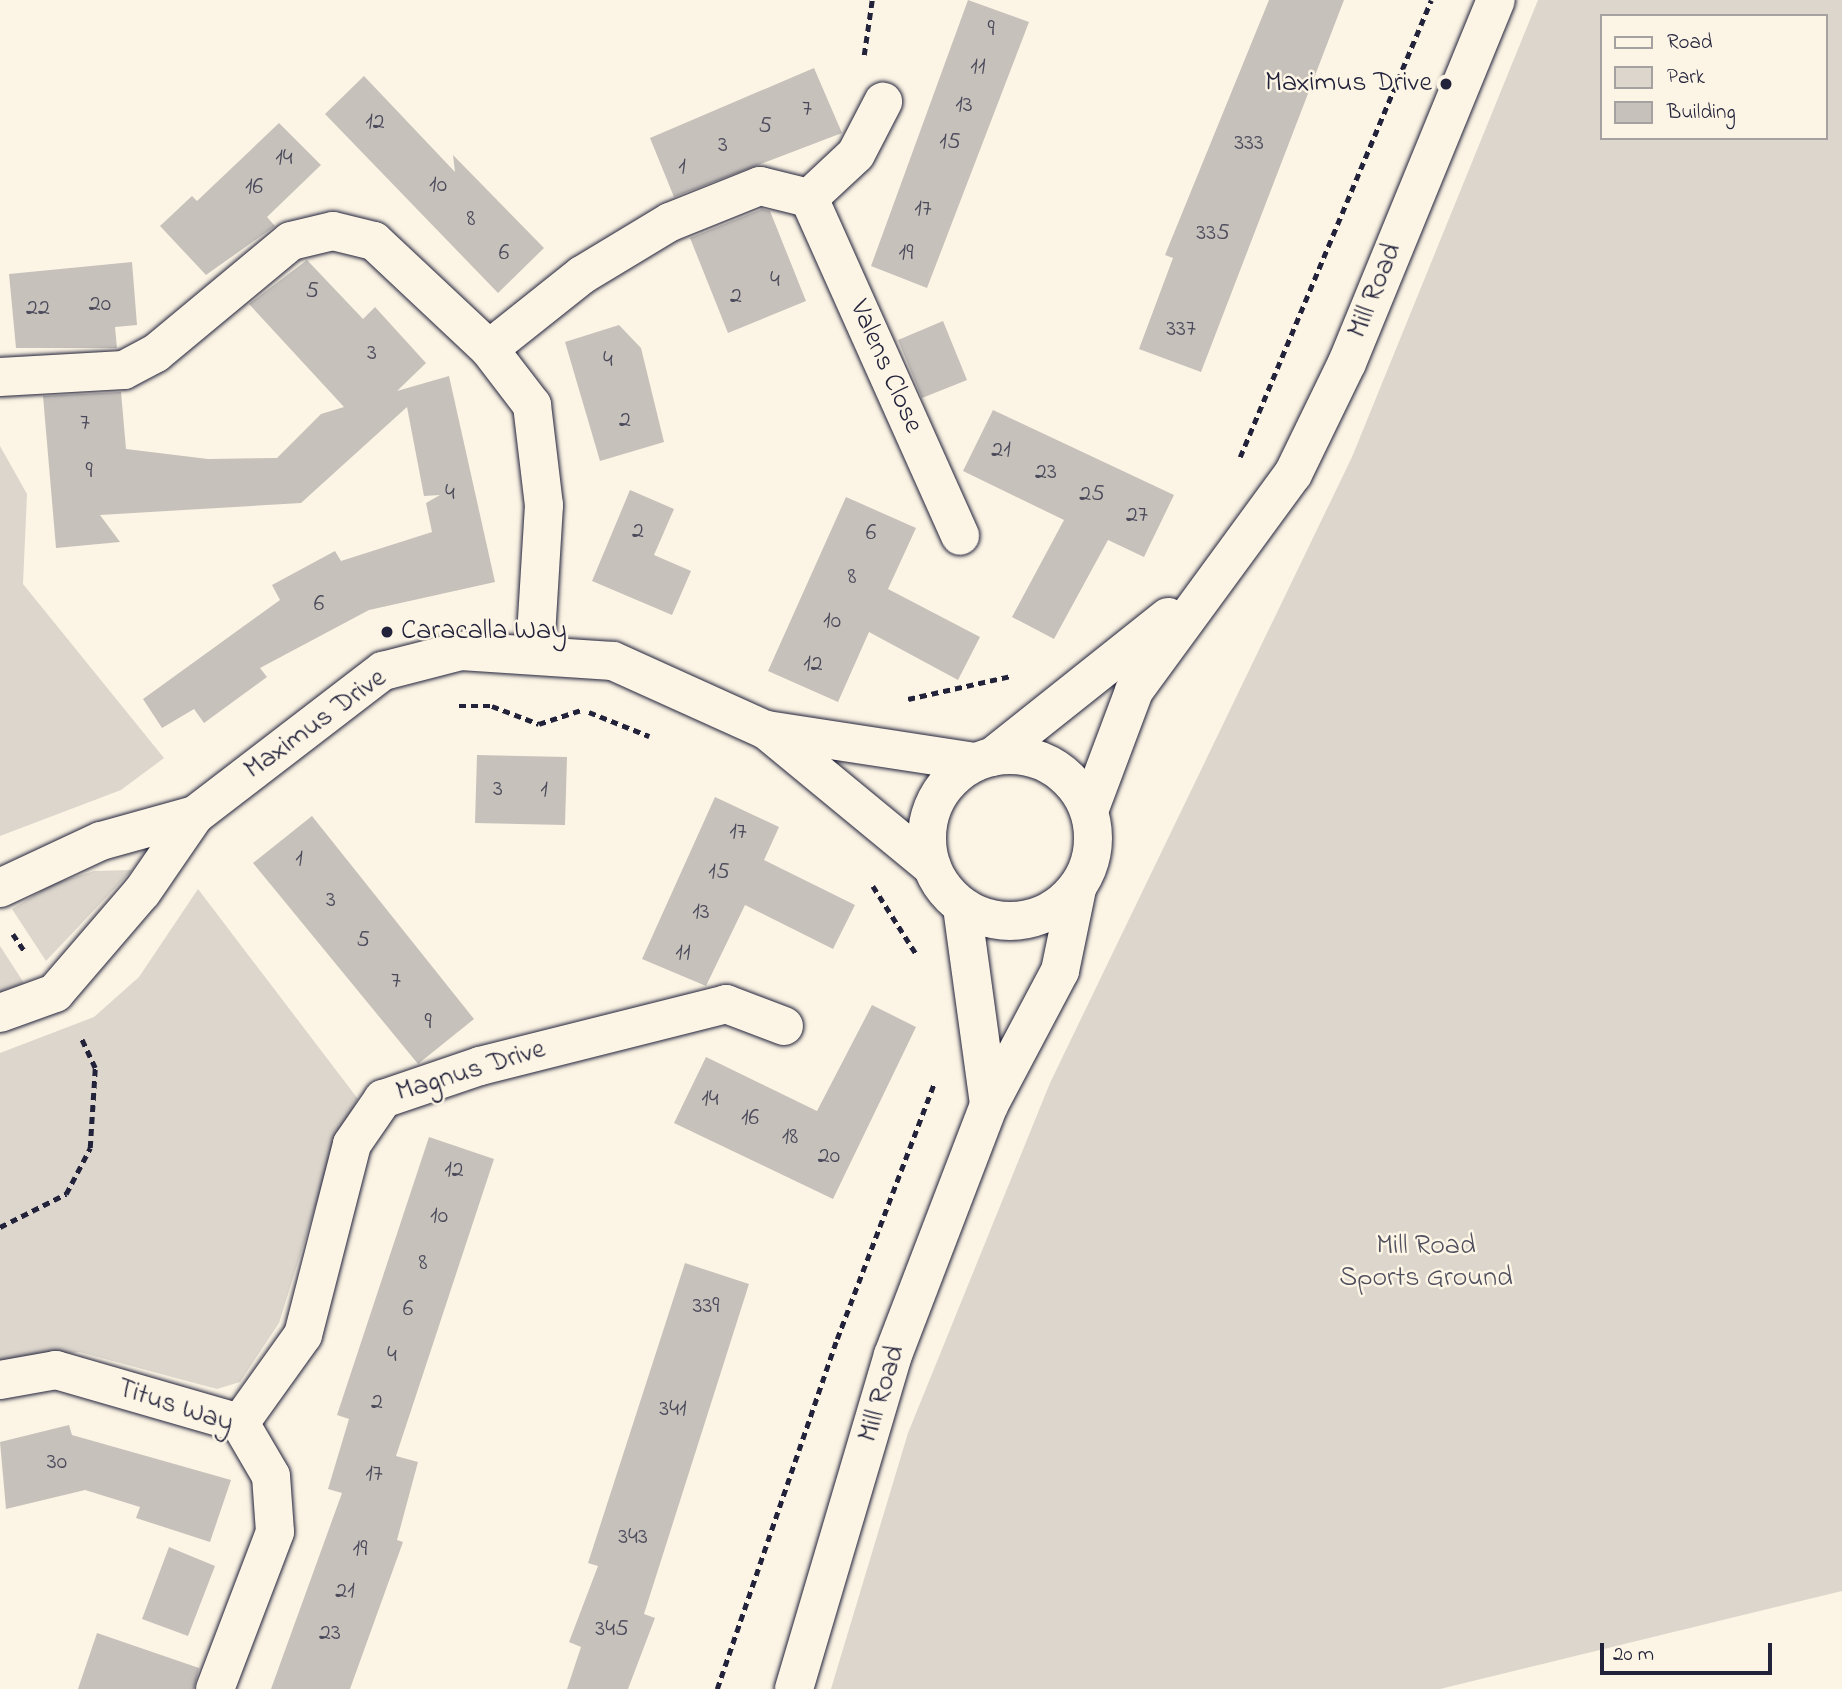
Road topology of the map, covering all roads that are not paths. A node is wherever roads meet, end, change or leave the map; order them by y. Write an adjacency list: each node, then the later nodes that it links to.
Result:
1 (1496, 0): 7 (street, Mill Road)
2 (883, 102): 3 (street)
3 (809, 198): 4 (street); 6 (street, Valens Close)
4 (489, 349): 5 (street); 8 (street)
5 (0, 377)
6 (960, 536)
7 (1226, 565): 10 (street, Mill Road); 11 (street, Mill Road)
8 (535, 652): 9 (street, Maximus Drive); 12 (street, Maximus Drive)
9 (766, 730): 10 (street, Maximus Drive); 13 (street, Maximus Drive)
10 (984, 759): 11 (street); 13 (street)
11 (1089, 811): 15 (street)
12 (195, 815): 14 (street, Maximus Drive); 17 (street, Maximus Drive)
13 (932, 867): 16 (street)
14 (0, 888)
15 (1077, 889): 16 (street); 19 (street, Mill Road)
16 (962, 908): 19 (street, Mill Road)
17 (0, 1013)
18 (784, 1026): 21 (street, Magnus Drive)
19 (989, 1105): 23 (street, Mill Road)
20 (0, 1380): 21 (street, Titus Way)
21 (240, 1423): 22 (street, Titus Way)
22 (215, 1689)
23 (794, 1689)

